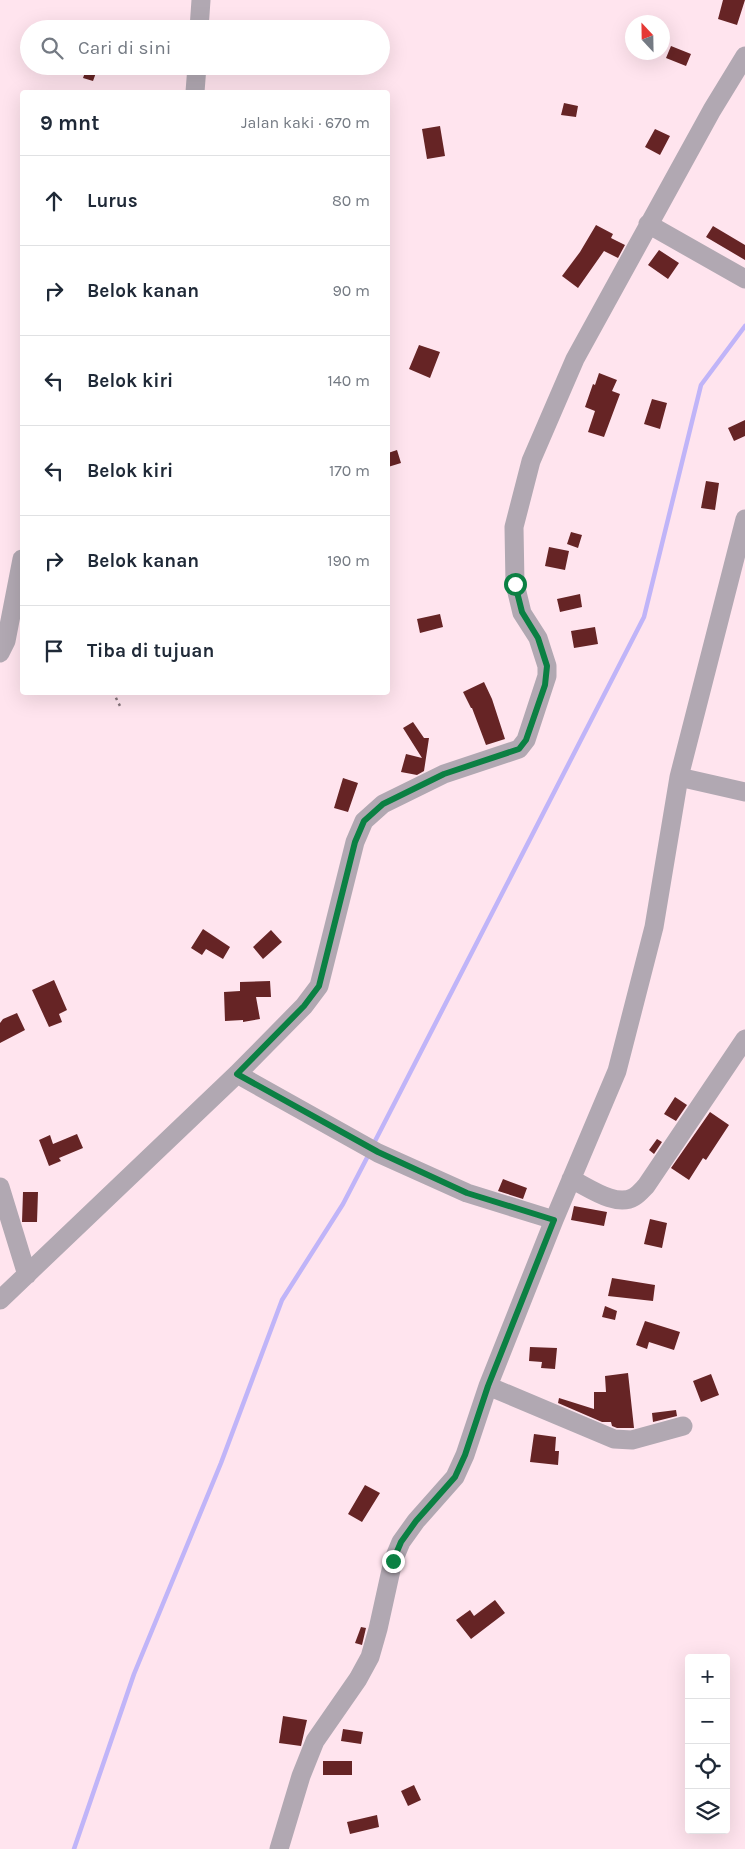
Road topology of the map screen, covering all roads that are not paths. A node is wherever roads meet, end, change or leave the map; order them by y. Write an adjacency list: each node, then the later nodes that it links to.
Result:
1 (201, 0): 2 (street)
2 (200, 20)
3 (745, 56): 6 (street)
4 (196, 75): 5 (street)
5 (195, 90)
6 (648, 224): 7 (street); 14 (street)
7 (745, 279)
8 (745, 519): 11 (street)
9 (20, 569): 10 (street)
10 (0, 653)
11 (679, 778): 12 (street); 15 (street)
12 (745, 792)
13 (745, 1039): 15 (street)
14 (237, 1074): 17 (street); 18 (street)
15 (571, 1179): 17 (street)
16 (0, 1188): 18 (street)
17 (554, 1220): 20 (street)
18 (27, 1275): 19 (street)
19 (0, 1300)
20 (488, 1386): 21 (street); 22 (street)
21 (683, 1426)
22 (279, 1849)

